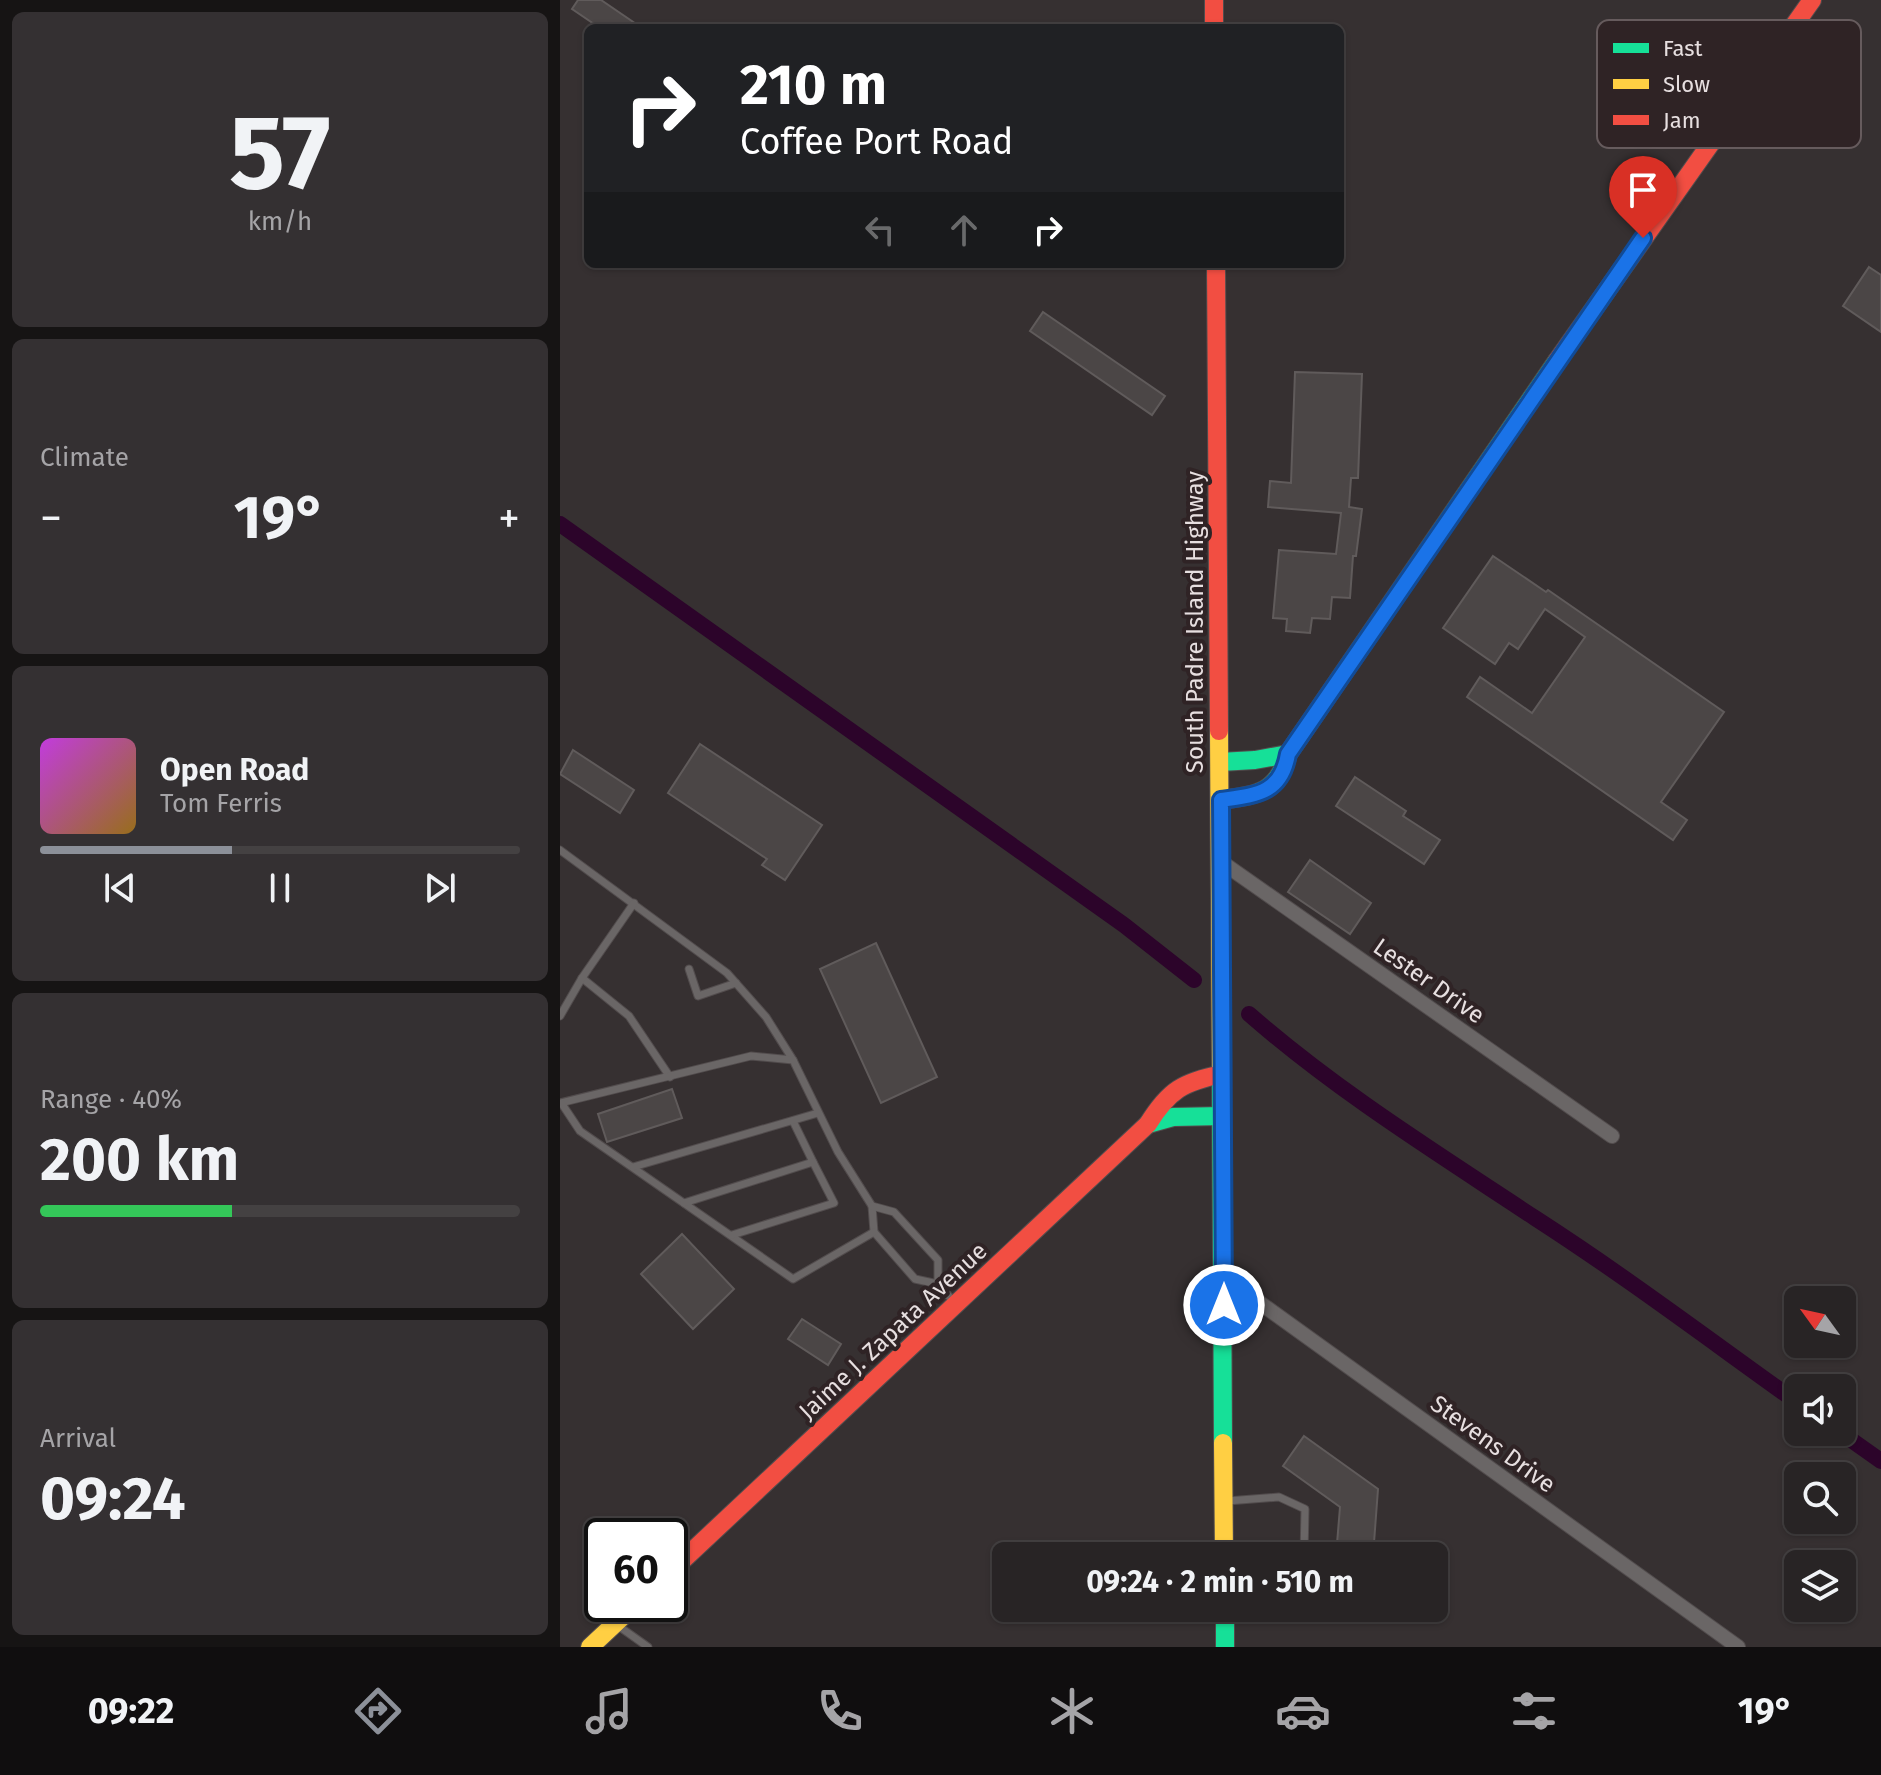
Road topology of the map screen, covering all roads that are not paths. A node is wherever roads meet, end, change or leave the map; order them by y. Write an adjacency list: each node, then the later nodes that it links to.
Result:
1 (1812, 0): 3 (street)
2 (1212, 1): 4 (street)
3 (1798, 20)
4 (1214, 24)
5 (1708, 148): 7 (street)
6 (1216, 268): 8 (street, South Padre Island Highway)
7 (1288, 754): 8 (street); 9 (street)
8 (1220, 762): 9 (street, South Padre Island Highway)
9 (1221, 800): 11 (street, South Padre Island Highway)
10 (560, 850): 12 (lane)
11 (1220, 861): 18 (street, South Padre Island Highway); 25 (street, Lester Drive)
12 (634, 903): 14 (lane); 15 (lane)
13 (689, 969): 15 (lane)
14 (582, 978): 16 (lane); 19 (lane)
15 (736, 983): 17 (lane)
16 (560, 1016)
17 (793, 1060): 19 (lane); 21 (lane)
18 (1222, 1074): 22 (street, South Padre Island Highway); 24 (street, Jaime J. Zapata Avenue)
19 (670, 1077): 20 (lane)
20 (561, 1104): 27 (lane)
21 (818, 1113): 23 (lane); 29 (lane)
22 (1222, 1116): 24 (street); 32 (street, South Padre Island Highway)
23 (793, 1121): 26 (lane); 27 (lane)
24 (1148, 1124): 34 (street, Jaime J. Zapata Avenue)
25 (1612, 1136)
26 (813, 1162): 28 (lane); 31 (lane)
27 (633, 1167): 28 (lane)
28 (684, 1203): 31 (lane)
29 (872, 1206): 30 (lane); 33 (lane)
30 (874, 1232): 31 (lane); 33 (lane)
31 (732, 1235)
32 (1224, 1277): 35 (street, South Padre Island Highway); 44 (street, Stevens Drive)
33 (938, 1284): 34 (lane)
34 (956, 1304): 38 (street, Jaime J. Zapata Avenue)
35 (1224, 1501): 36 (street, South Padre Island Highway); 37 (lane)
36 (1224, 1542)
37 (1304, 1542)
38 (688, 1555)
39 (1225, 1622): 43 (street)
40 (616, 1623): 41 (street); 42 (lane)
41 (590, 1647)
42 (648, 1647)
43 (1225, 1647)
44 (1738, 1647)

